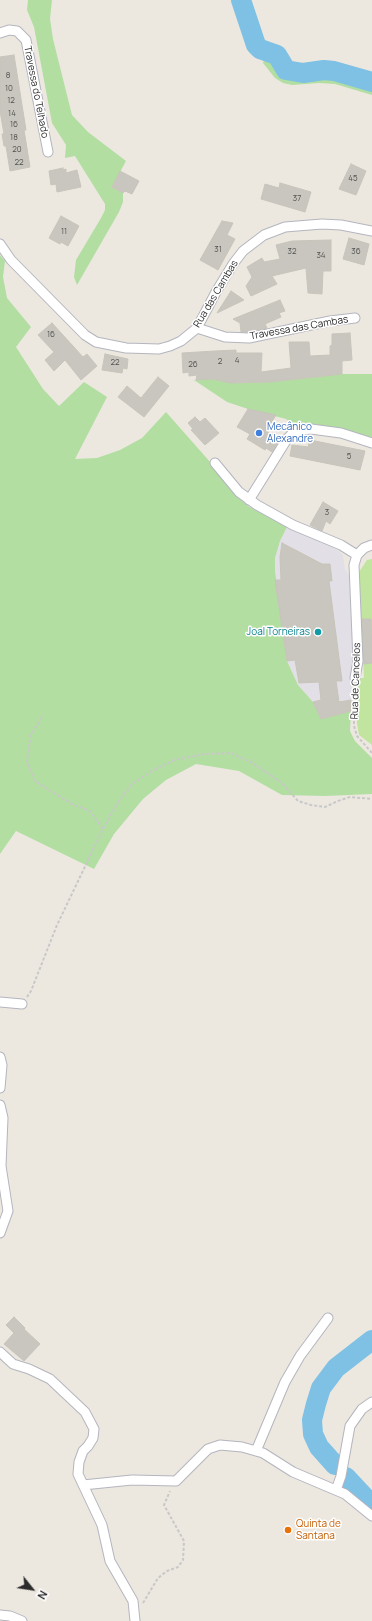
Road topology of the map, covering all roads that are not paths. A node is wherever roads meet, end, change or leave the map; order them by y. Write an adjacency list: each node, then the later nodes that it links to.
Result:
1 (0, 33): 2 (street, Travessa do Telhado)
2 (48, 152)
3 (372, 231): 6 (street, Rua das Cambas)
4 (0, 244): 6 (street, Rua das Cambas)
5 (355, 318): 6 (street, Travessa das Cambas)
6 (197, 328)
7 (372, 443): 9 (street)
8 (215, 462): 9 (street)
9 (249, 500): 11 (street)
10 (372, 545): 11 (street)
11 (357, 555): 12 (street, Rua de Cancelos)
12 (355, 678)
13 (0, 1002): 14 (street)
14 (22, 1004)
15 (0, 1057): 16 (street)
16 (0, 1088)
17 (0, 1105): 18 (street)
18 (0, 1233)
19 (328, 1318): 22 (street)
20 (0, 1352): 23 (street)
21 (372, 1402): 24 (street)
22 (256, 1451): 23 (street); 24 (street)
23 (83, 1484): 27 (street)
24 (336, 1490): 25 (street)
25 (372, 1516)
26 (0, 1615): 28 (street)
27 (135, 1618)
28 (22, 1621)

